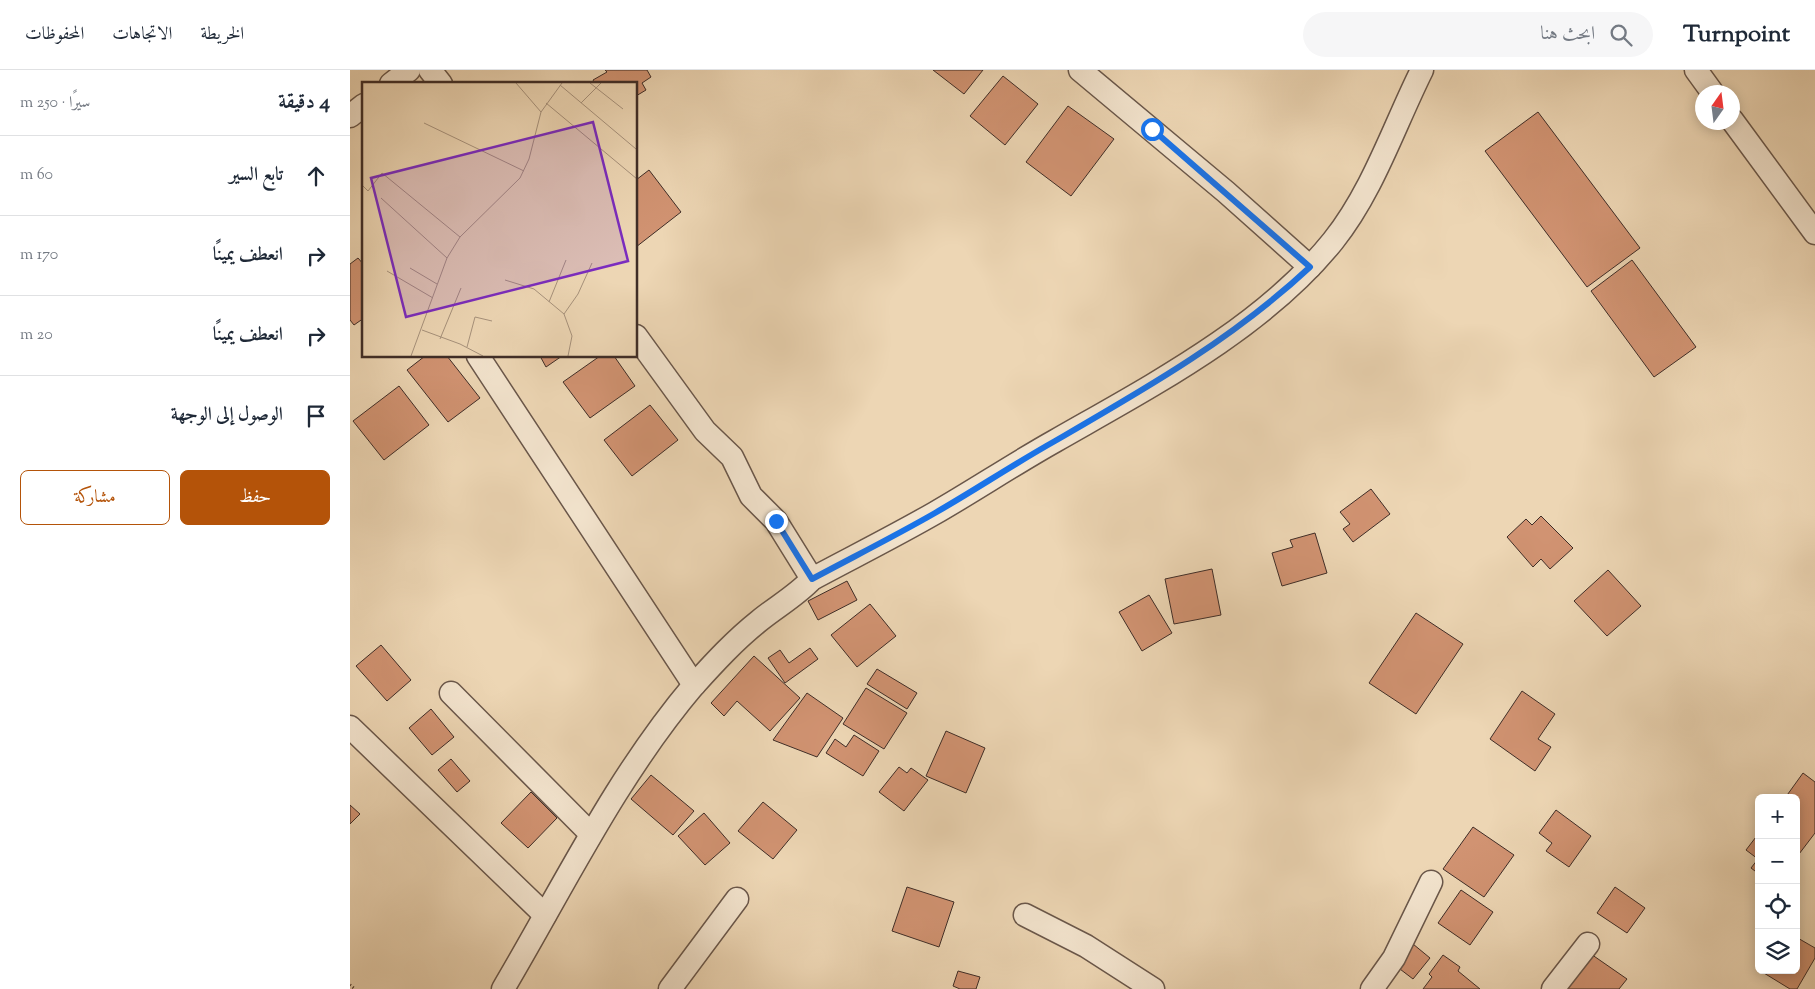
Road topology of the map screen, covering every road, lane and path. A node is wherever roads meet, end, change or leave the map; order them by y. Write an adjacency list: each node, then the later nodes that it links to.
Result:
1 (409, 70): 6 (street)
2 (430, 70): 7 (street)
3 (1080, 70): 13 (street)
4 (1422, 70): 13 (street)
5 (1696, 70): 8 (street)
6 (394, 82)
7 (439, 82)
8 (1707, 85)
9 (362, 107): 10 (street)
10 (350, 116)
11 (1739, 130): 12 (street)
12 (1815, 233)
13 (1310, 267): 16 (street)
14 (638, 339): 16 (street)
15 (479, 358): 17 (street)
16 (812, 579): 17 (street)
17 (694, 686): 20 (street)
18 (451, 693): 20 (street)
19 (350, 727): 23 (street)
20 (590, 833): 23 (street)
21 (1431, 882): 31 (street)
22 (737, 899): 29 (street)
23 (545, 915): 28 (street)
24 (1025, 915): 30 (street)
25 (1588, 944): 32 (street)
26 (350, 985): 27 (path)
27 (354, 989)
28 (503, 989)
29 (670, 989)
30 (1154, 989)
31 (1372, 989)
32 (1553, 989)

